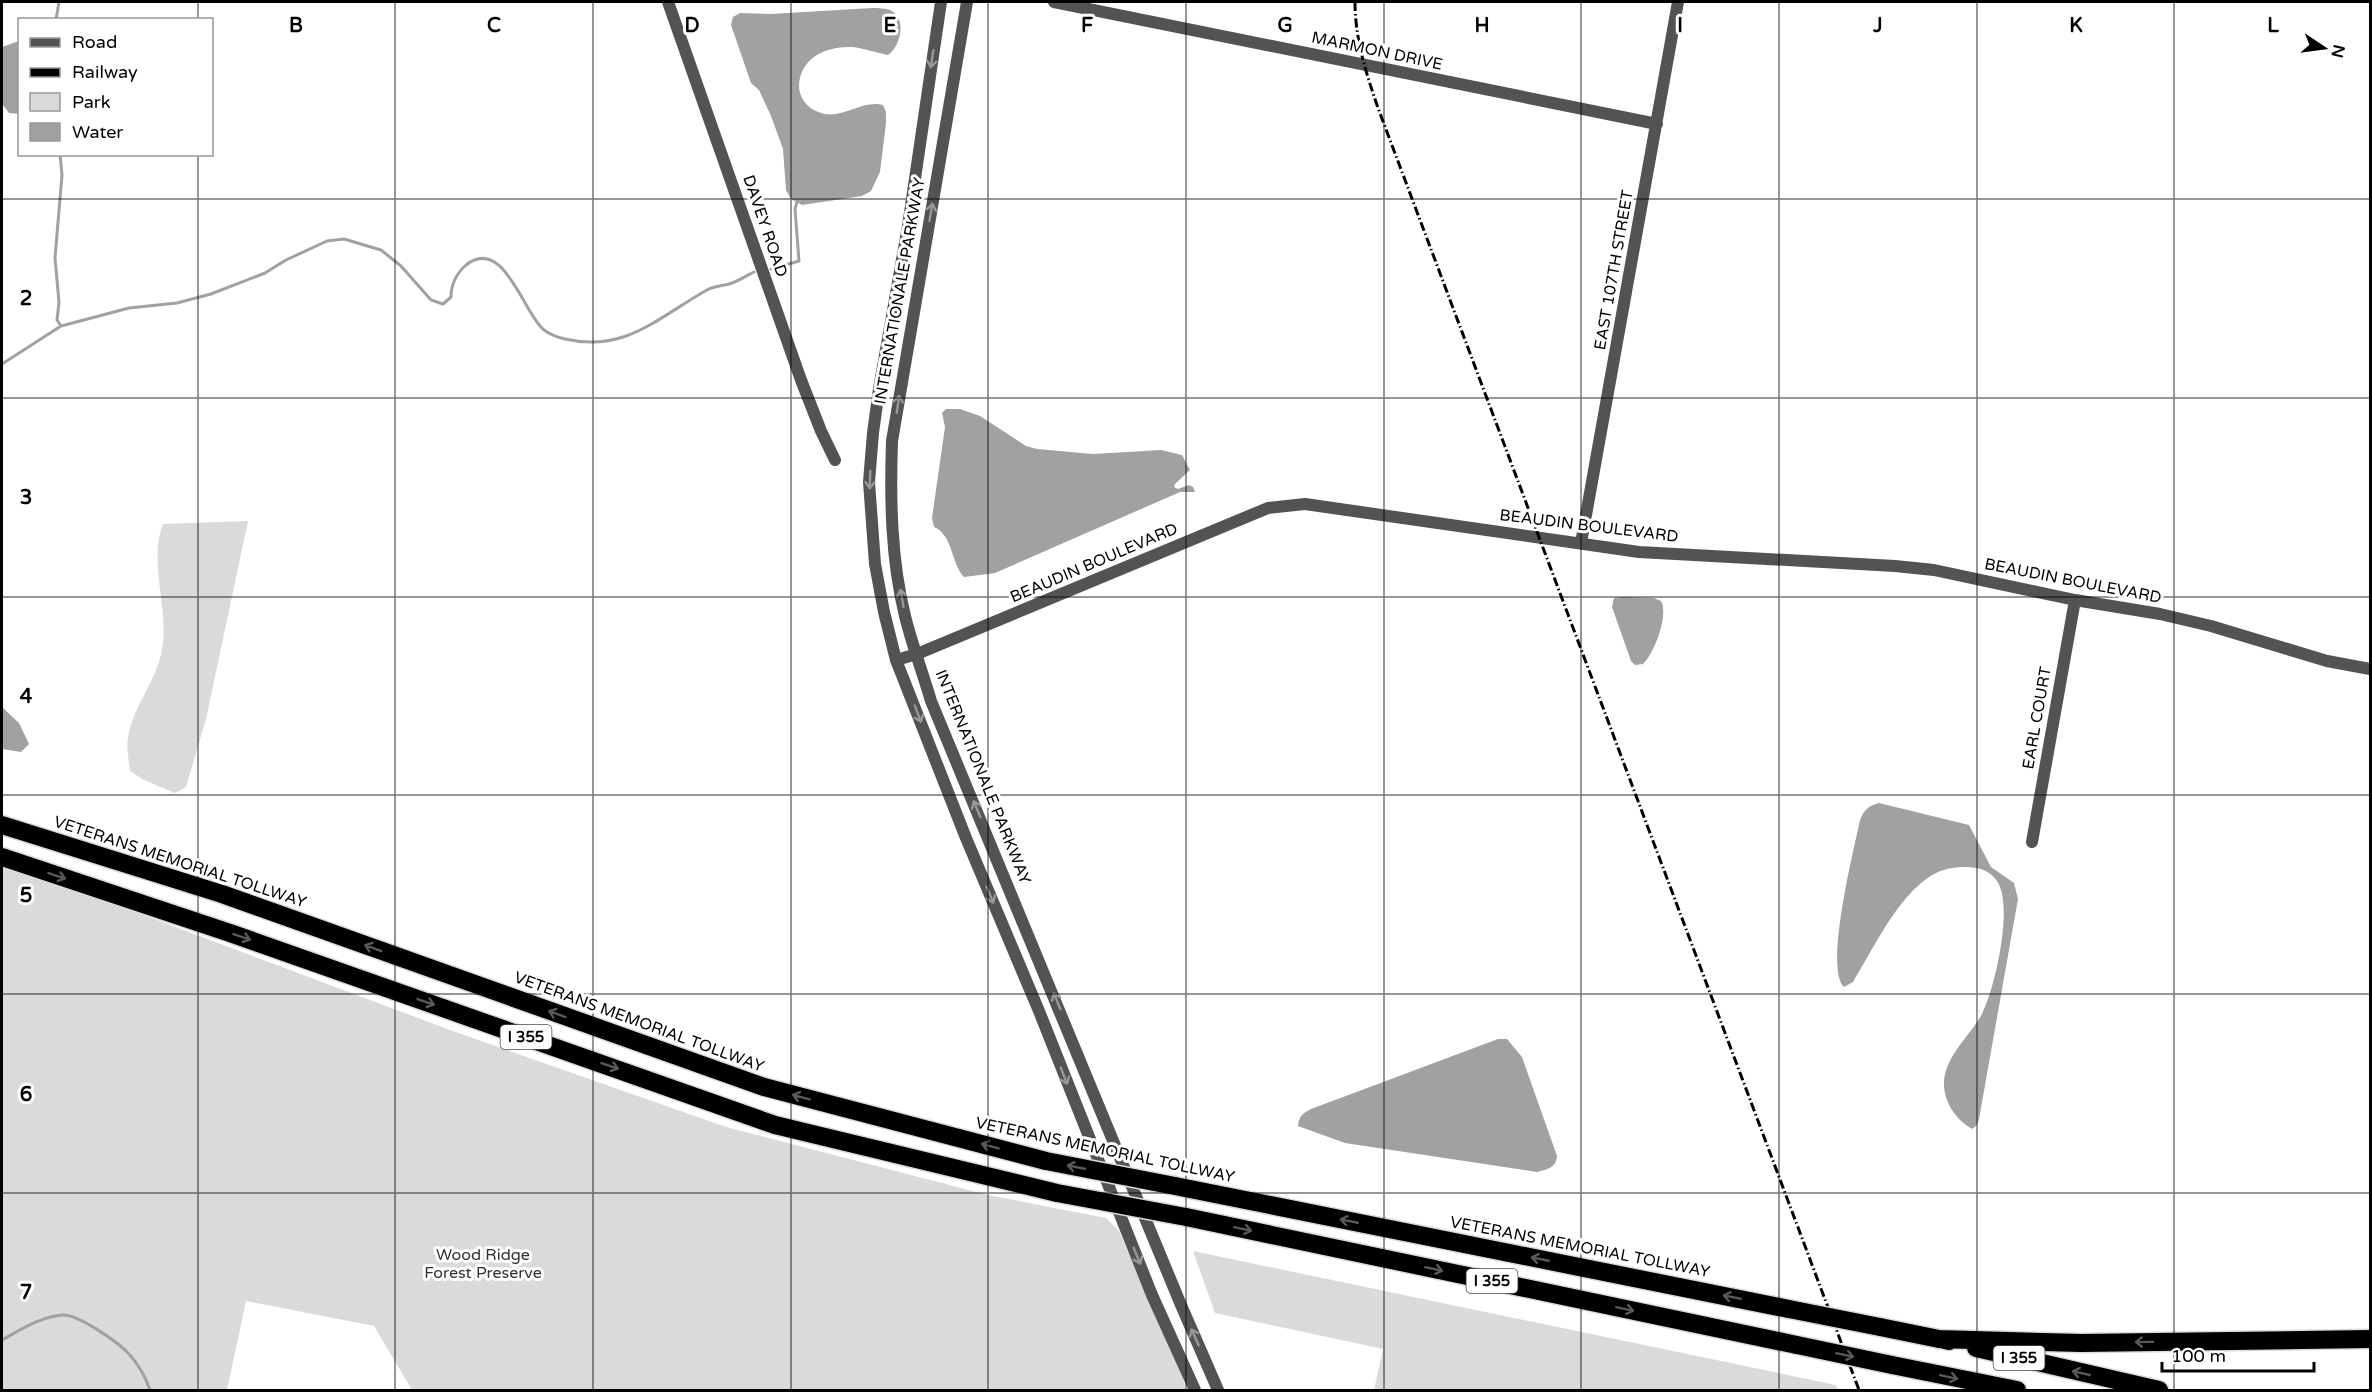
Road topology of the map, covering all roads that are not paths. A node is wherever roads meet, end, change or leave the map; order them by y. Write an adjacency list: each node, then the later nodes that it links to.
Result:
1 (668, 2): 7 (street, DAVEY ROAD)
2 (941, 2): 11 (street, INTERNATIONALE PARKWAY, one-way to 11)
3 (967, 2): 10 (street, INTERNATIONALE PARKWAY, one-way to 3)
4 (1054, 2): 6 (street, MARMON DRIVE)
5 (1678, 2): 6 (street, EAST 107TH STREET)
6 (1657, 124): 8 (street, EAST 107TH STREET)
7 (835, 460)
8 (1581, 543): 9 (street, BEAUDIN BOULEVARD); 10 (street, BEAUDIN BOULEVARD)
9 (2075, 600): 12 (street, BEAUDIN BOULEVARD); 14 (street, EARL COURT)
10 (917, 654): 11 (street, BEAUDIN BOULEVARD); 19 (street, INTERNATIONALE PARKWAY, one-way to 10)
11 (896, 660): 18 (street, INTERNATIONALE PARKWAY, one-way to 18)
12 (2370, 669)
13 (2, 825): 16 (highway, VETERANS MEMORIAL TOLLWAY / I 355, one-way to 13, bridge)
14 (2032, 842)
15 (2, 857): 20 (highway, I 355, one-way to 20, bridge)
16 (1938, 1339): 17 (highway, one-way to 16); 21 (highway, VETERANS MEMORIAL TOLLWAY / I 355, one-way to 16)
17 (2370, 1339)
18 (1195, 1390)
19 (1218, 1390)
20 (2017, 1390)
21 (2159, 1390)

